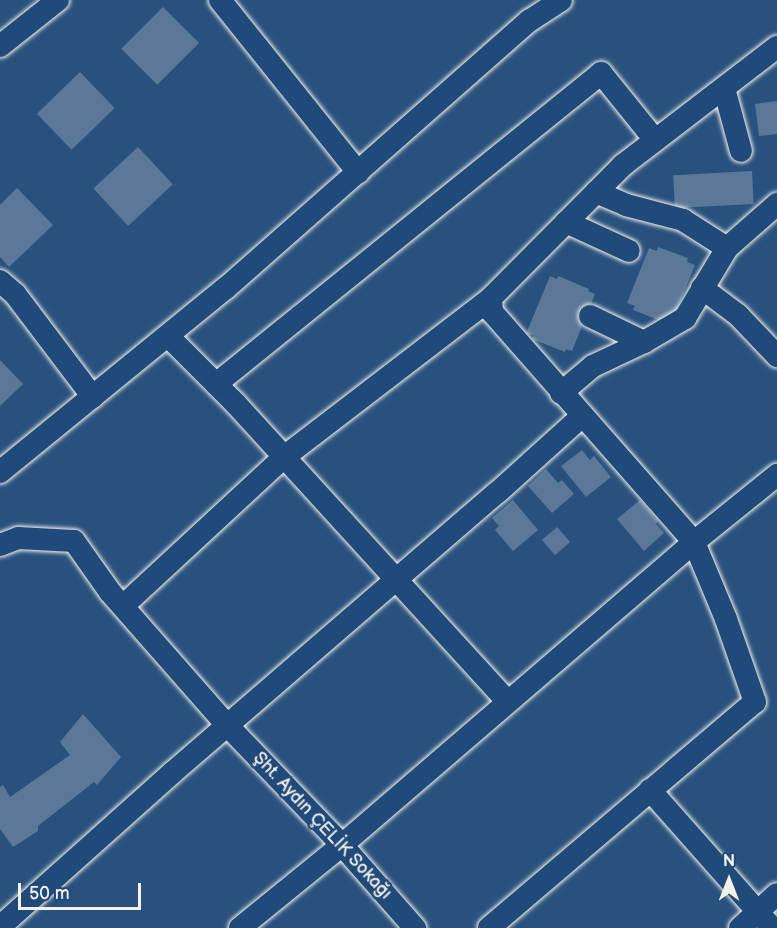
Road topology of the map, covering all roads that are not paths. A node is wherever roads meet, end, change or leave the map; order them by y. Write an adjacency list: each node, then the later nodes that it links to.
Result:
1 (58, 0): 4 (street)
2 (220, 0): 9 (street)
3 (561, 0): 9 (street)
4 (0, 46)
5 (777, 47): 6 (street)
6 (724, 88): 7 (street); 8 (street)
7 (655, 140): 10 (street); 22 (street)
8 (741, 151)
9 (358, 172): 19 (street)
10 (596, 192): 12 (street); 13 (street)
11 (777, 204): 13 (street)
12 (566, 222): 14 (street); 17 (street)
13 (727, 248): 16 (street)
14 (629, 251)
15 (0, 281): 24 (street)
16 (702, 288): 20 (street); 21 (street)
17 (491, 297): 23 (street); 26 (street)
18 (590, 316): 20 (street)
19 (168, 336): 22 (street); 24 (street)
20 (644, 342): 23 (street)
21 (777, 357)
22 (216, 384): 26 (street)
23 (561, 393): 25 (street)
24 (93, 396): 27 (street)
25 (582, 416): 29 (street); 31 (street)
26 (284, 457): 31 (street); 32 (street)
27 (0, 472)
28 (777, 475): 29 (street)
29 (694, 542): 33 (street); 35 (street)
30 (0, 545): 32 (street, Şht. Aydın ÇELİK Sokağı)
31 (395, 579): 33 (street); 34 (street)
32 (123, 606): 34 (street, Şht. Aydın ÇELİK Sokağı)
33 (507, 701): 36 (street)
34 (227, 725): 36 (street, Şht. Aydın ÇELİK Sokağı); 39 (street)
35 (650, 790): 38 (street); 42 (street)
36 (342, 845): 40 (street); 41 (street, Şht. Aydın ÇELİK Sokağı)
37 (777, 894): 38 (street)
38 (765, 920): 43 (street)
39 (2, 926)
40 (240, 928)
41 (415, 928)
42 (489, 928)
43 (740, 928)

